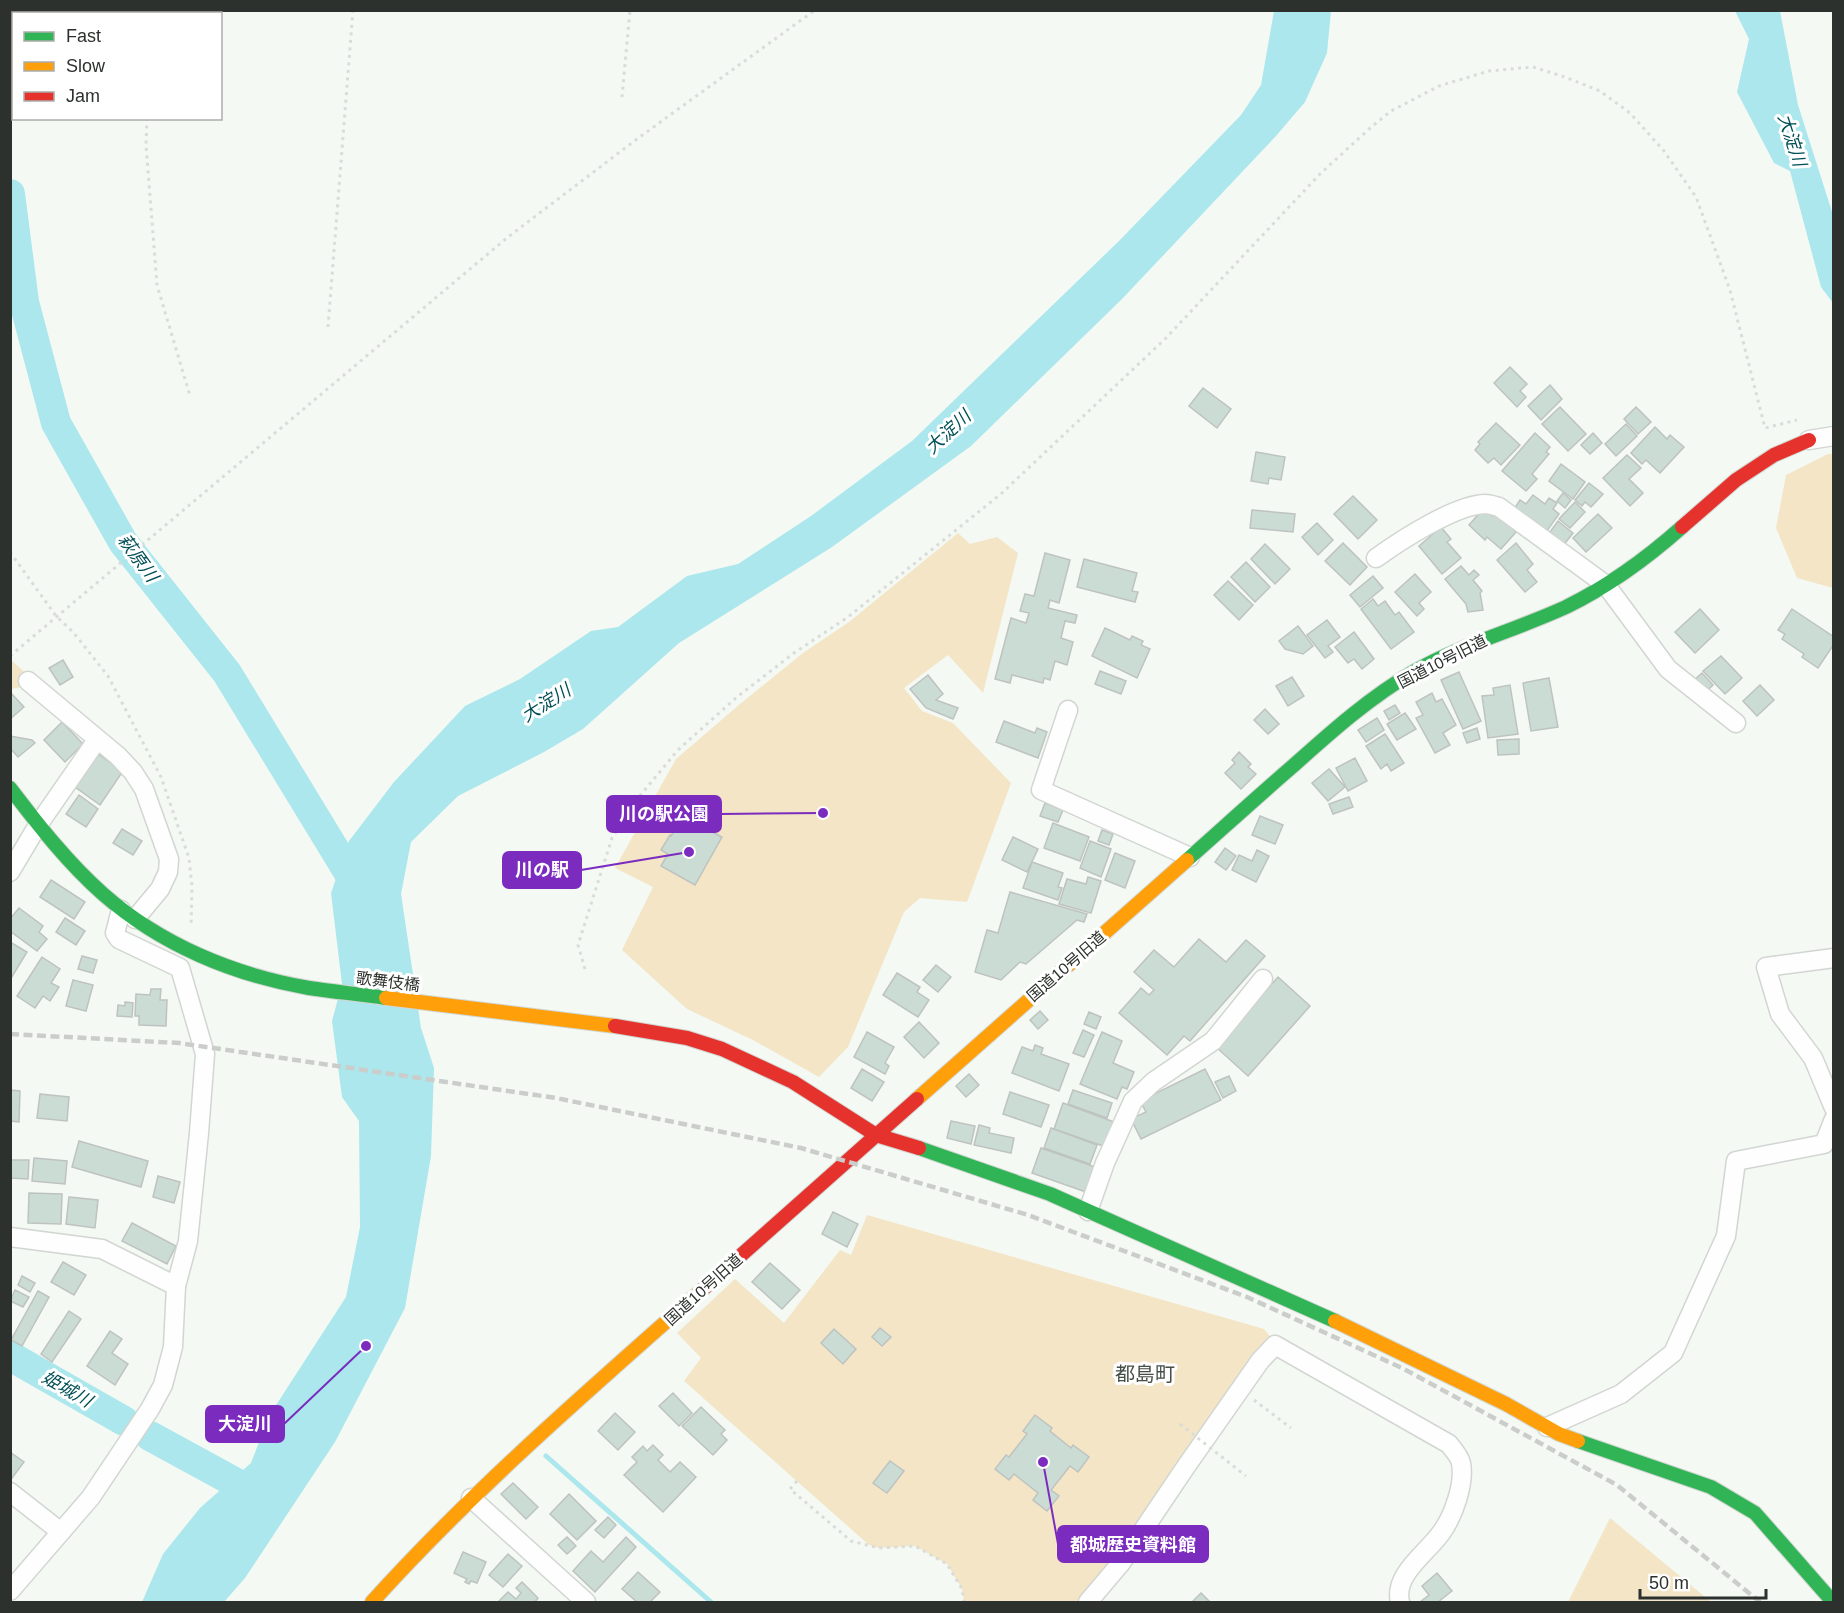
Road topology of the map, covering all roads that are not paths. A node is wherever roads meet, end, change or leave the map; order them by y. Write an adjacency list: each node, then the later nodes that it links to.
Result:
1 (1833, 436): 2 (street, 国道10号旧道)
2 (1809, 440): 4 (street, 国道10号旧道)
3 (1376, 558): 4 (street)
4 (1606, 585): 7 (street); 11 (street, 国道10号旧道)
5 (28, 681): 8 (street)
6 (1068, 710): 11 (street)
7 (1736, 723)
8 (97, 740): 10 (street); 13 (street)
9 (10, 788): 10 (street, 歌舞伎橋)
10 (38, 825): 12 (street); 13 (street, 歌舞伎橋)
11 (1190, 857): 18 (street, 国道10号旧道)
12 (10, 872)
13 (128, 915): 18 (street, 歌舞伎橋); 21 (street)
14 (1833, 958): 16 (street)
15 (1263, 978): 19 (street)
16 (1833, 1108)
17 (1833, 1119): 22 (street)
18 (876, 1135): 19 (street, 歌舞伎橋); 24 (street, 国道10号旧道)
19 (1088, 1211): 22 (street, 歌舞伎橋)
20 (10, 1237): 21 (street)
21 (176, 1286): 25 (street)
22 (1547, 1427): 31 (street, 歌舞伎橋)
23 (10, 1492): 25 (street)
24 (471, 1498): 27 (street, 国道10号旧道); 28 (street)
25 (62, 1532): 26 (street)
26 (10, 1590)
27 (372, 1602)
28 (586, 1602)
29 (1088, 1602): 30 (street)
30 (1400, 1602)
31 (1833, 1602)

